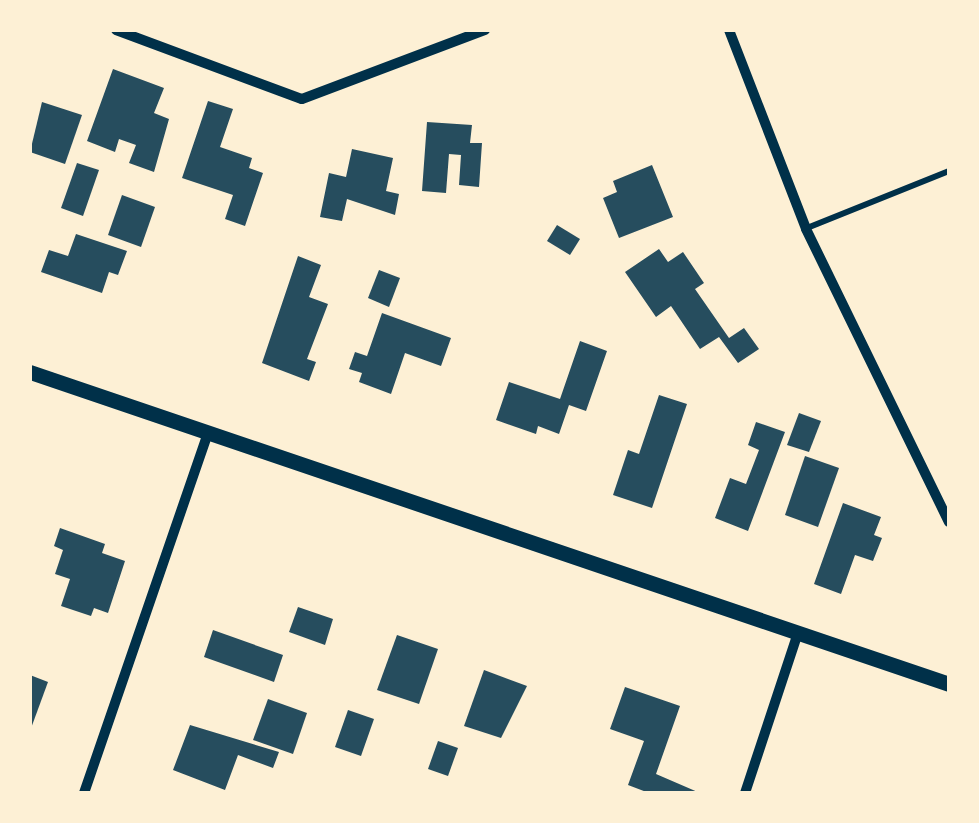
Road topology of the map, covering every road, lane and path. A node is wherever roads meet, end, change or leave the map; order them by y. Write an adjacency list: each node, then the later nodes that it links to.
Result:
1 (116, 30): 2 (street)
2 (485, 30)
3 (729, 30): 5 (street)
4 (949, 172): 5 (lane)
5 (806, 229): 8 (street)
6 (30, 372): 7 (street)
7 (208, 432): 9 (street); 11 (street)
8 (947, 516)
9 (798, 632): 10 (street); 12 (street)
10 (949, 684)
11 (84, 793)
12 (746, 793)

